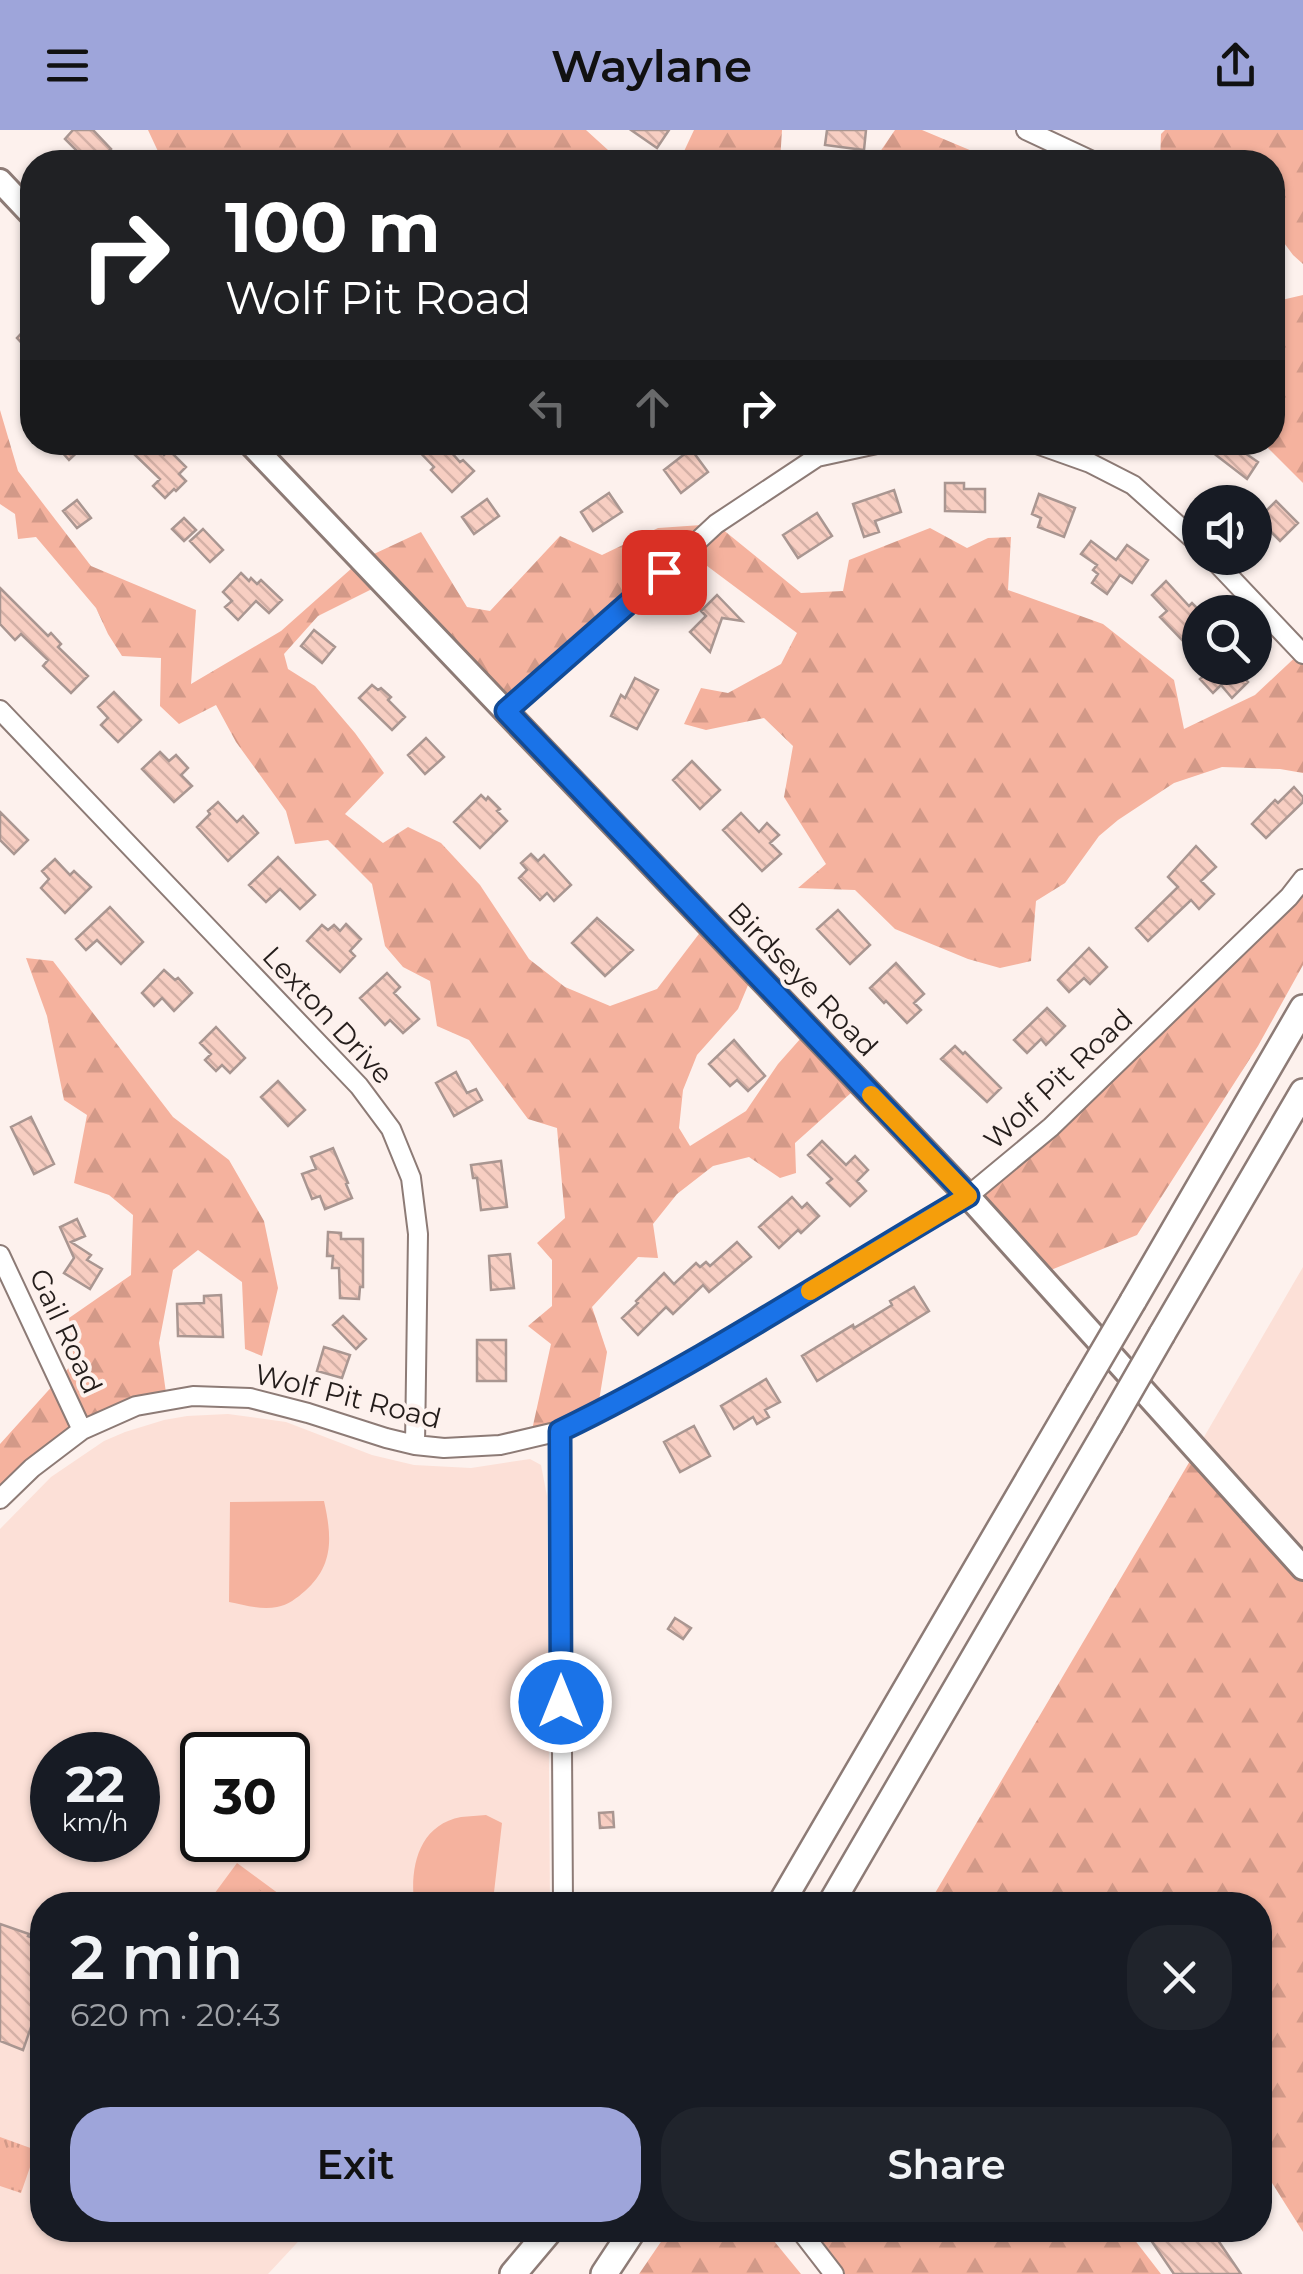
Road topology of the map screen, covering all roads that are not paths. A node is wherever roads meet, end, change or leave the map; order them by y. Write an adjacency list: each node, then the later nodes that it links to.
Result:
1 (1026, 130): 2 (street)
2 (1069, 150)
3 (0, 181): 4 (main road)
4 (20, 202)
5 (261, 455): 12 (main road, Birdseye Road)
6 (806, 455): 12 (street)
7 (1068, 455): 8 (street)
8 (1182, 530)
9 (1228, 575): 10 (street)
10 (1303, 654)
11 (0, 710): 20 (street, Lexton Drive)
12 (506, 711): 16 (main road, Birdseye Road)
13 (1303, 879): 16 (street, Wolf Pit Road)
14 (1303, 1008): 24 (highway, bridge)
15 (1303, 1092): 25 (highway, bridge)
16 (968, 1196): 19 (street, Wolf Pit Road); 22 (main road, Birdseye Road)
17 (0, 1255): 18 (street, Gail Road)
18 (82, 1430): 20 (street, Wolf Pit Road); 21 (street, Wolf Pit Road)
19 (560, 1431): 20 (street, Wolf Pit Road); 23 (street)
20 (416, 1445)
21 (0, 1499)
22 (1303, 1568)
23 (563, 1892)
24 (788, 1892)
25 (838, 1892)
26 (540, 2242): 29 (highway)
27 (625, 2242): 30 (highway)
28 (809, 2242): 31 (street)
29 (515, 2271)
30 (604, 2274)
31 (834, 2274)

